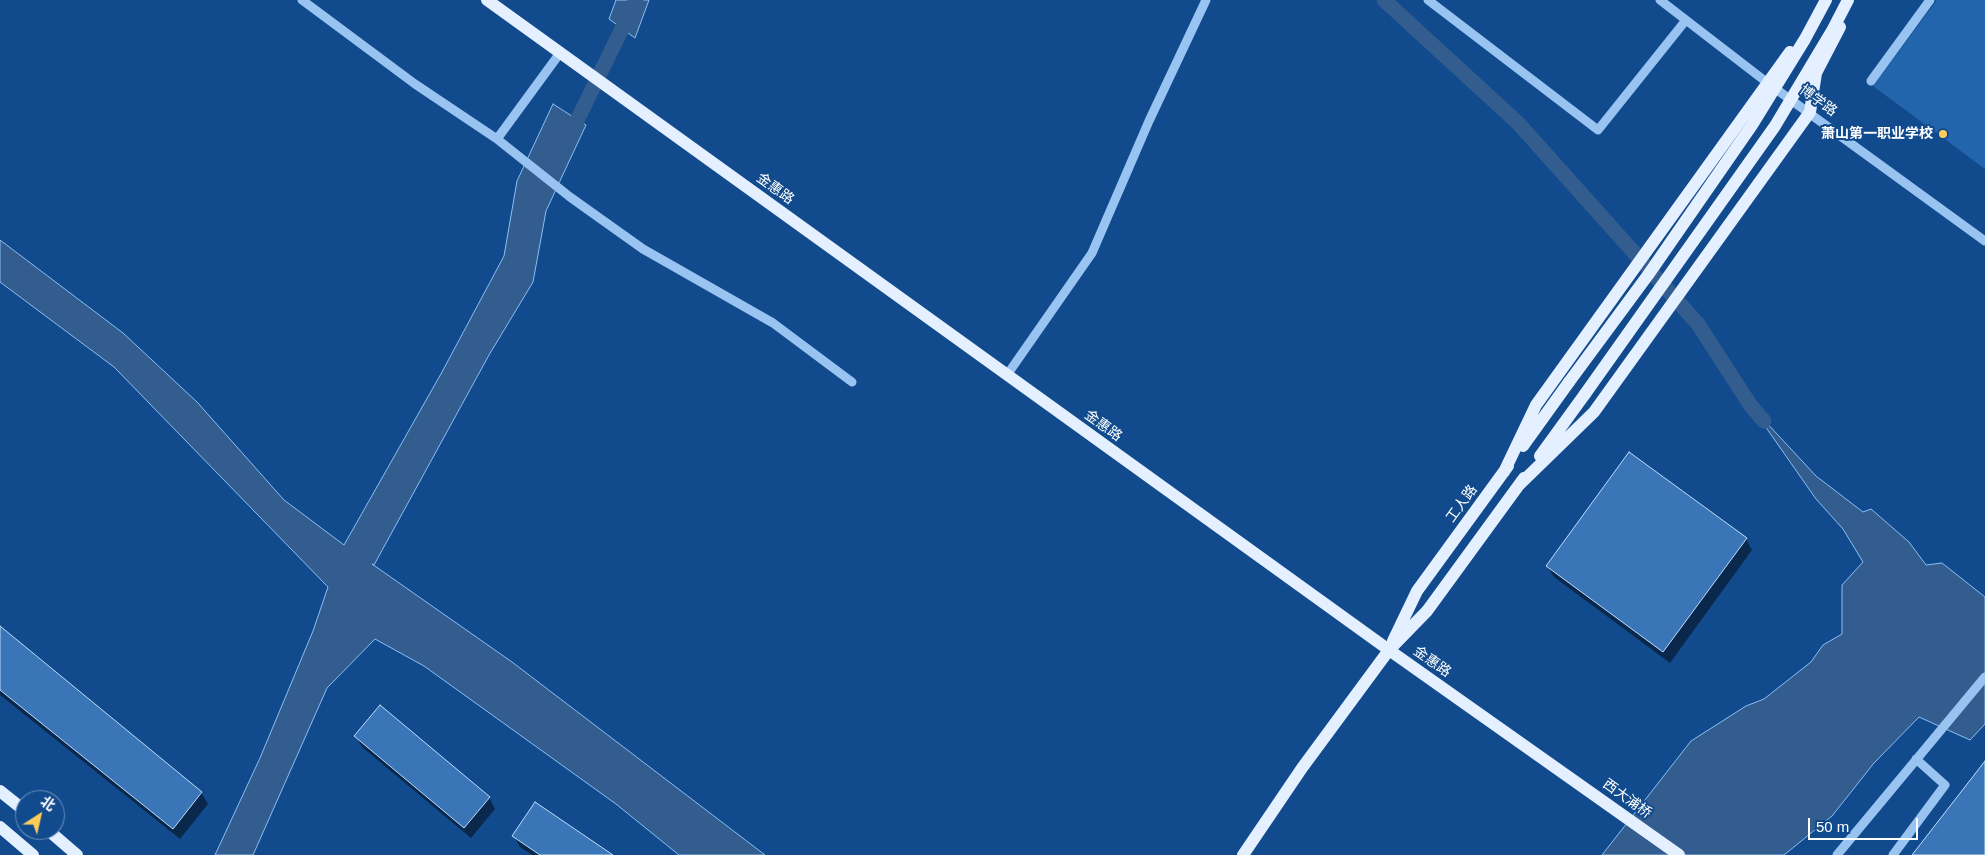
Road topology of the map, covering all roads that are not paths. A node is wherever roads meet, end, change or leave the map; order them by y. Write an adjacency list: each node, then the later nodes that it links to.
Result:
1 (302, 0): 15 (street)
2 (487, 0): 11 (main road)
3 (1206, 0): 17 (street)
4 (1428, 0): 10 (street)
5 (1660, 0): 10 (street, 博学路)
6 (1820, 0): 13 (main road)
7 (1826, 0): 19 (main road, 工人路, bridge)
8 (1930, 0): 12 (street)
9 (1851, 2): 14 (main road); 20 (main road, 工人路, bridge)
10 (1686, 20): 13 (street, 博学路)
11 (560, 53): 15 (street); 17 (main road, 金惠路)
12 (1871, 81)
13 (1769, 84): 14 (street, 博学路); 19 (main road)
14 (1810, 112): 16 (street, 博学路); 20 (main road)
15 (497, 138): 18 (street)
16 (1985, 241)
17 (1007, 375): 21 (main road, 金惠路)
18 (852, 382)
19 (1504, 472): 21 (main road, 工人路)
20 (1519, 485): 21 (main road, 工人路)
21 (1389, 650): 24 (main road, 金惠路); 32 (main road, 工人路)
22 (1985, 677): 23 (street)
23 (1916, 759): 34 (street); 35 (street)
24 (1557, 768): 33 (main road, 西大浦桥)
25 (0, 791): 26 (main road)
26 (15, 803)
27 (0, 827): 29 (main road)
28 (60, 840): 31 (main road)
29 (28, 851): 30 (main road)
30 (42, 855)
31 (77, 855)
32 (1243, 855)
33 (1679, 855)
34 (1837, 855)
35 (1893, 855)

